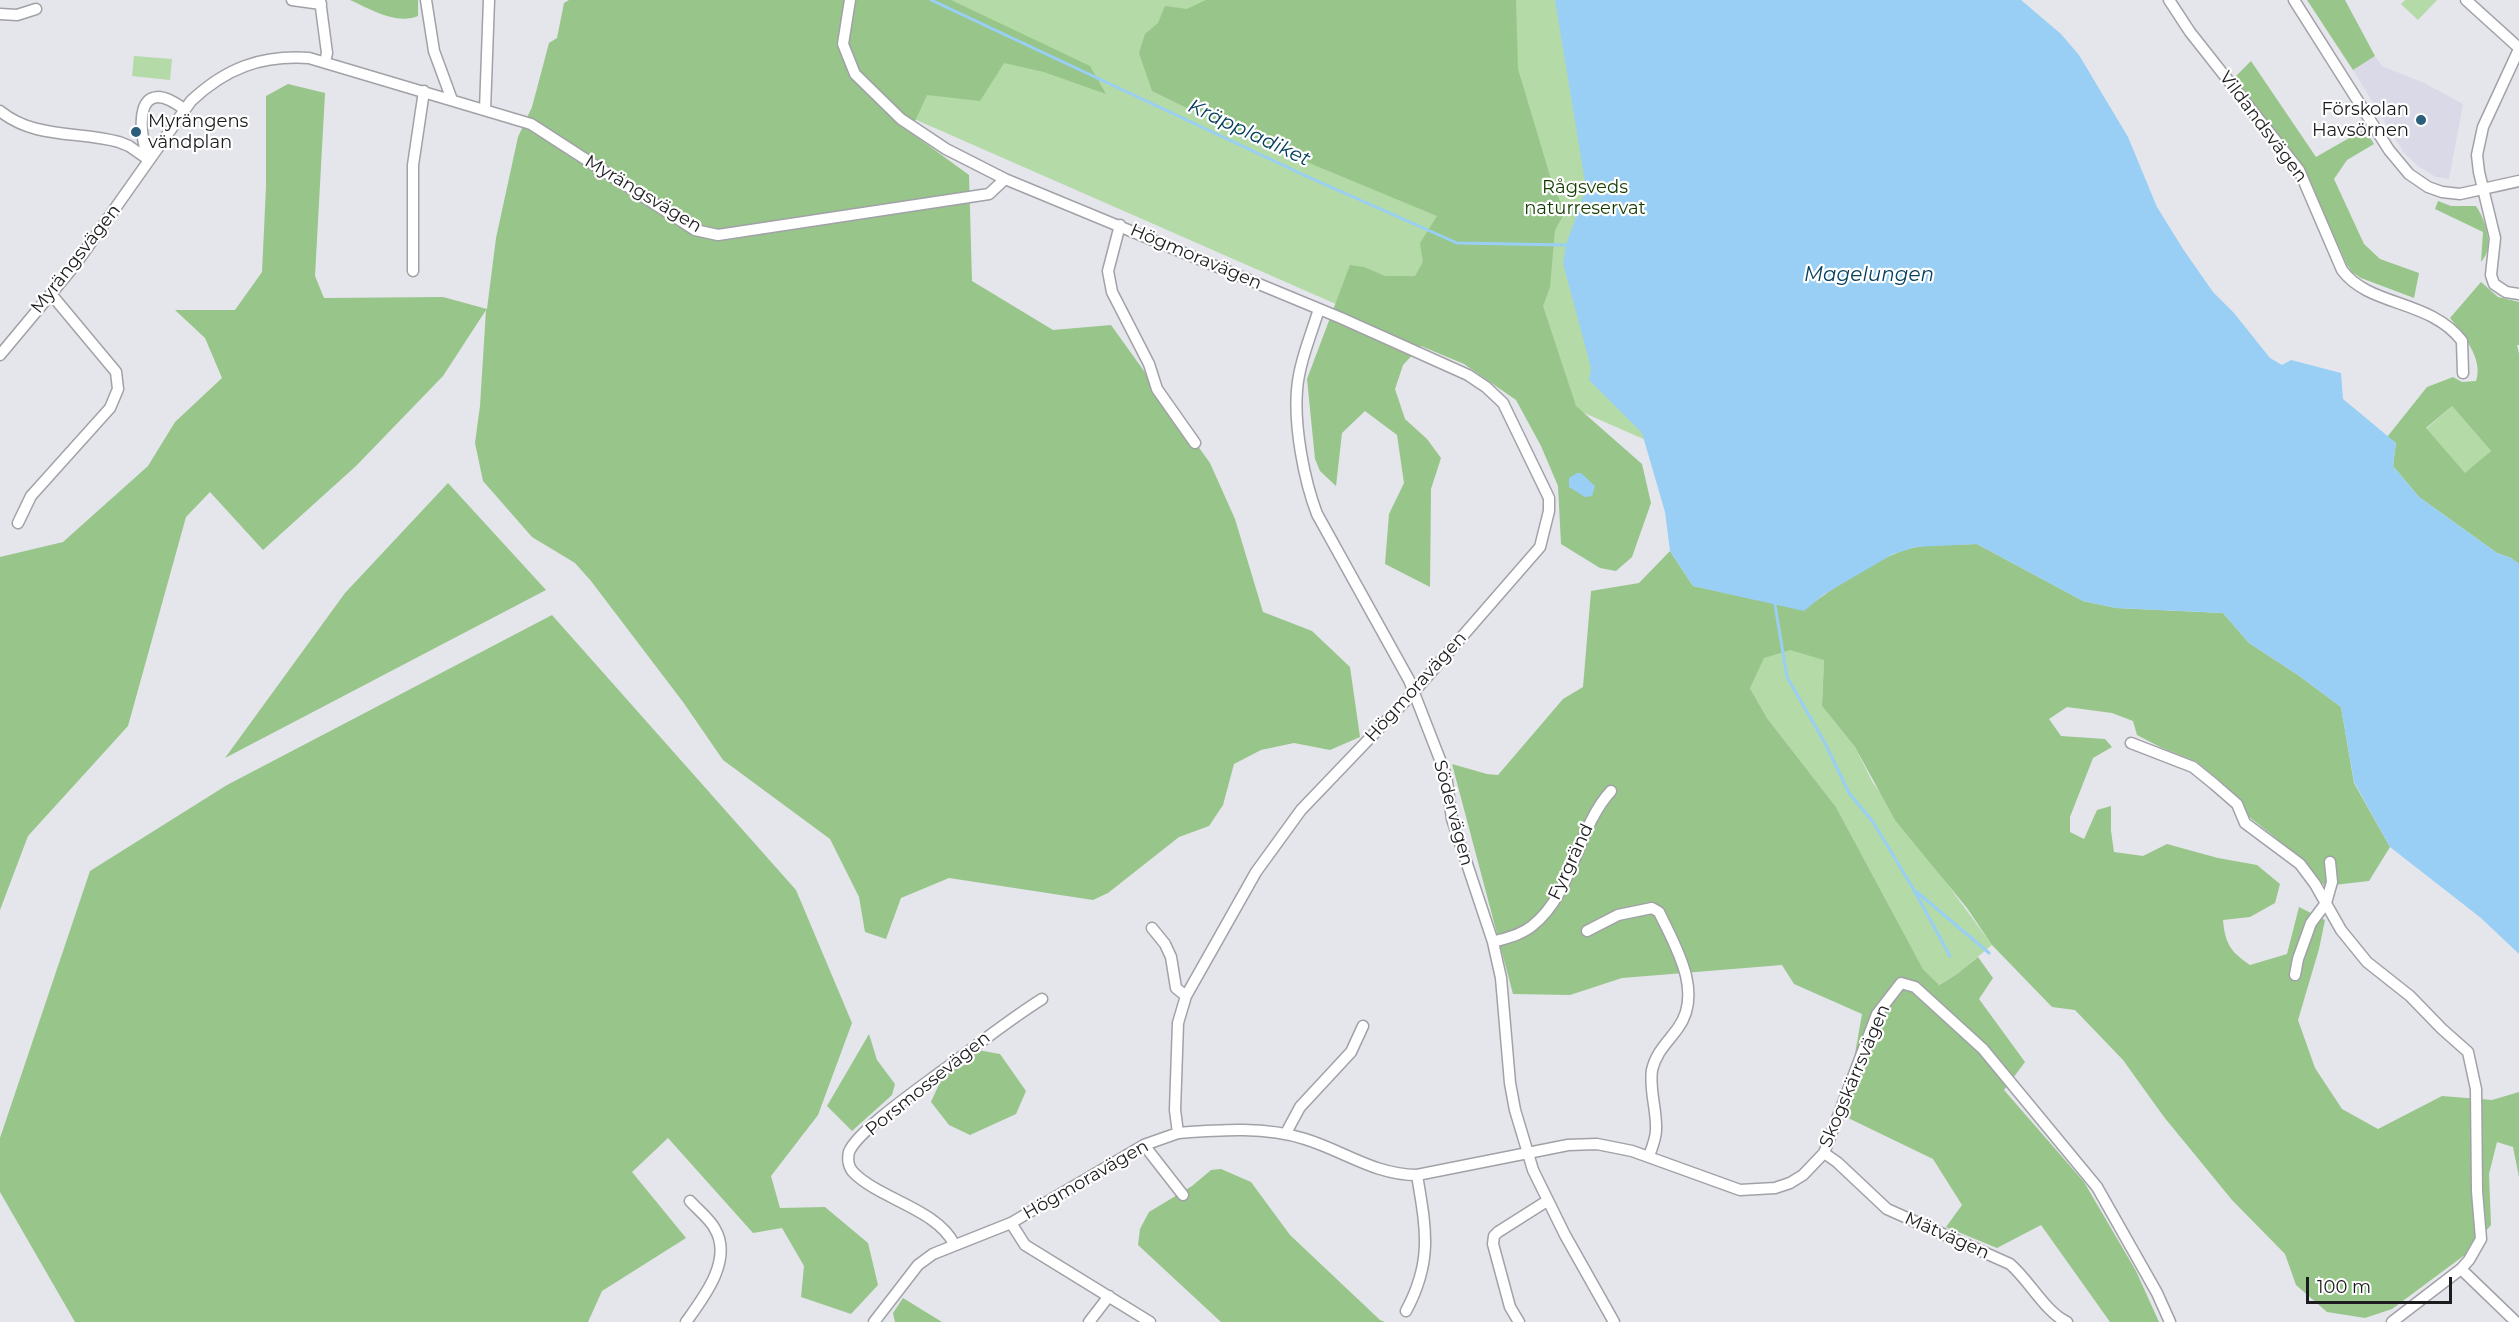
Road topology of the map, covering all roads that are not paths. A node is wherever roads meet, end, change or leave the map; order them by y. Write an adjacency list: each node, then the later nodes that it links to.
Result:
1 (292, 0): 8 (street)
2 (426, 0): 14 (street)
3 (489, 0): 16 (street)
4 (850, 0): 19 (street, Högmoravägen)
5 (2169, 0): 28 (street, Vildandsvägen)
6 (2295, 0): 21 (street)
7 (2466, 0): 11 (street)
8 (321, 2): 12 (street)
9 (36, 9): 10 (street)
10 (0, 14)
11 (2519, 49): 21 (street)
12 (325, 62): 13 (street, Myrängsvägen); 15 (street, Myrängsvägen)
13 (424, 91): 14 (street, Myrängsvägen); 23 (street)
14 (452, 100): 16 (street, Myrängsvägen)
15 (185, 110): 18 (street, Myrängsvägen); 18 (street)
16 (485, 110): 19 (street, Myrängsvägen)
17 (0, 111): 18 (street)
18 (149, 160): 24 (street, Myrängsvägen)
19 (1005, 179): 22 (street, Högmoravägen)
20 (2519, 181): 21 (street)
21 (2483, 190): 25 (street)
22 (1120, 225): 26 (street, Högmoravägen); 29 (street)
23 (413, 271)
24 (51, 294): 27 (street, Myrängsvägen); 30 (street)
25 (2519, 294)
26 (1319, 309): 31 (street, Södervägen); 31 (street, Högmoravägen)
27 (0, 355)
28 (2463, 373)
29 (1195, 443)
30 (18, 523)
31 (1413, 693): 38 (street, Södervägen); 40 (street, Högmoravägen)
32 (2131, 743): 35 (street)
33 (1611, 791): 38 (street, Fyrgränd)
34 (2330, 862): 35 (street)
35 (2326, 903): 39 (street); 55 (street)
36 (1152, 928): 40 (street)
37 (1587, 931): 48 (street)
38 (1493, 942): 46 (street, Södervägen)
39 (2295, 975)
40 (1186, 996): 43 (street, Högmoravägen)
41 (1042, 999): 54 (street, Porsmossevägen)
42 (1363, 1026): 44 (street)
43 (1178, 1133): 44 (street, Skogskärrsvägen); 45 (street, Högmoravägen)
44 (1286, 1133): 49 (street, Skogskärrsvägen)
45 (1144, 1145): 50 (street); 53 (street, Högmoravägen)
46 (1528, 1152): 48 (street, Skogskärrsvägen); 49 (street, Skogskärrsvägen); 52 (street, Södervägen)
47 (1824, 1153): 48 (street, Skogskärrsvägen); 64 (street, Mätvägen); 65 (street, Skogskärrsvägen)
48 (1649, 1156)
49 (1417, 1176): 57 (street)
50 (1183, 1195)
51 (690, 1201): 58 (street)
52 (1547, 1201): 62 (street); 63 (street, Södervägen)
53 (1011, 1223): 54 (street, Högmoravägen); 56 (street)
54 (954, 1244): 59 (street, Högmoravägen)
55 (2461, 1269): 66 (street); 67 (street)
56 (1109, 1296): 60 (street); 61 (street)
57 (1406, 1311)
58 (686, 1322)
59 (874, 1322)
60 (1089, 1322)
61 (1150, 1322)
62 (1519, 1322)
63 (1614, 1322)
64 (2067, 1322)
65 (2169, 1322)
66 (2392, 1322)
67 (2516, 1322)

